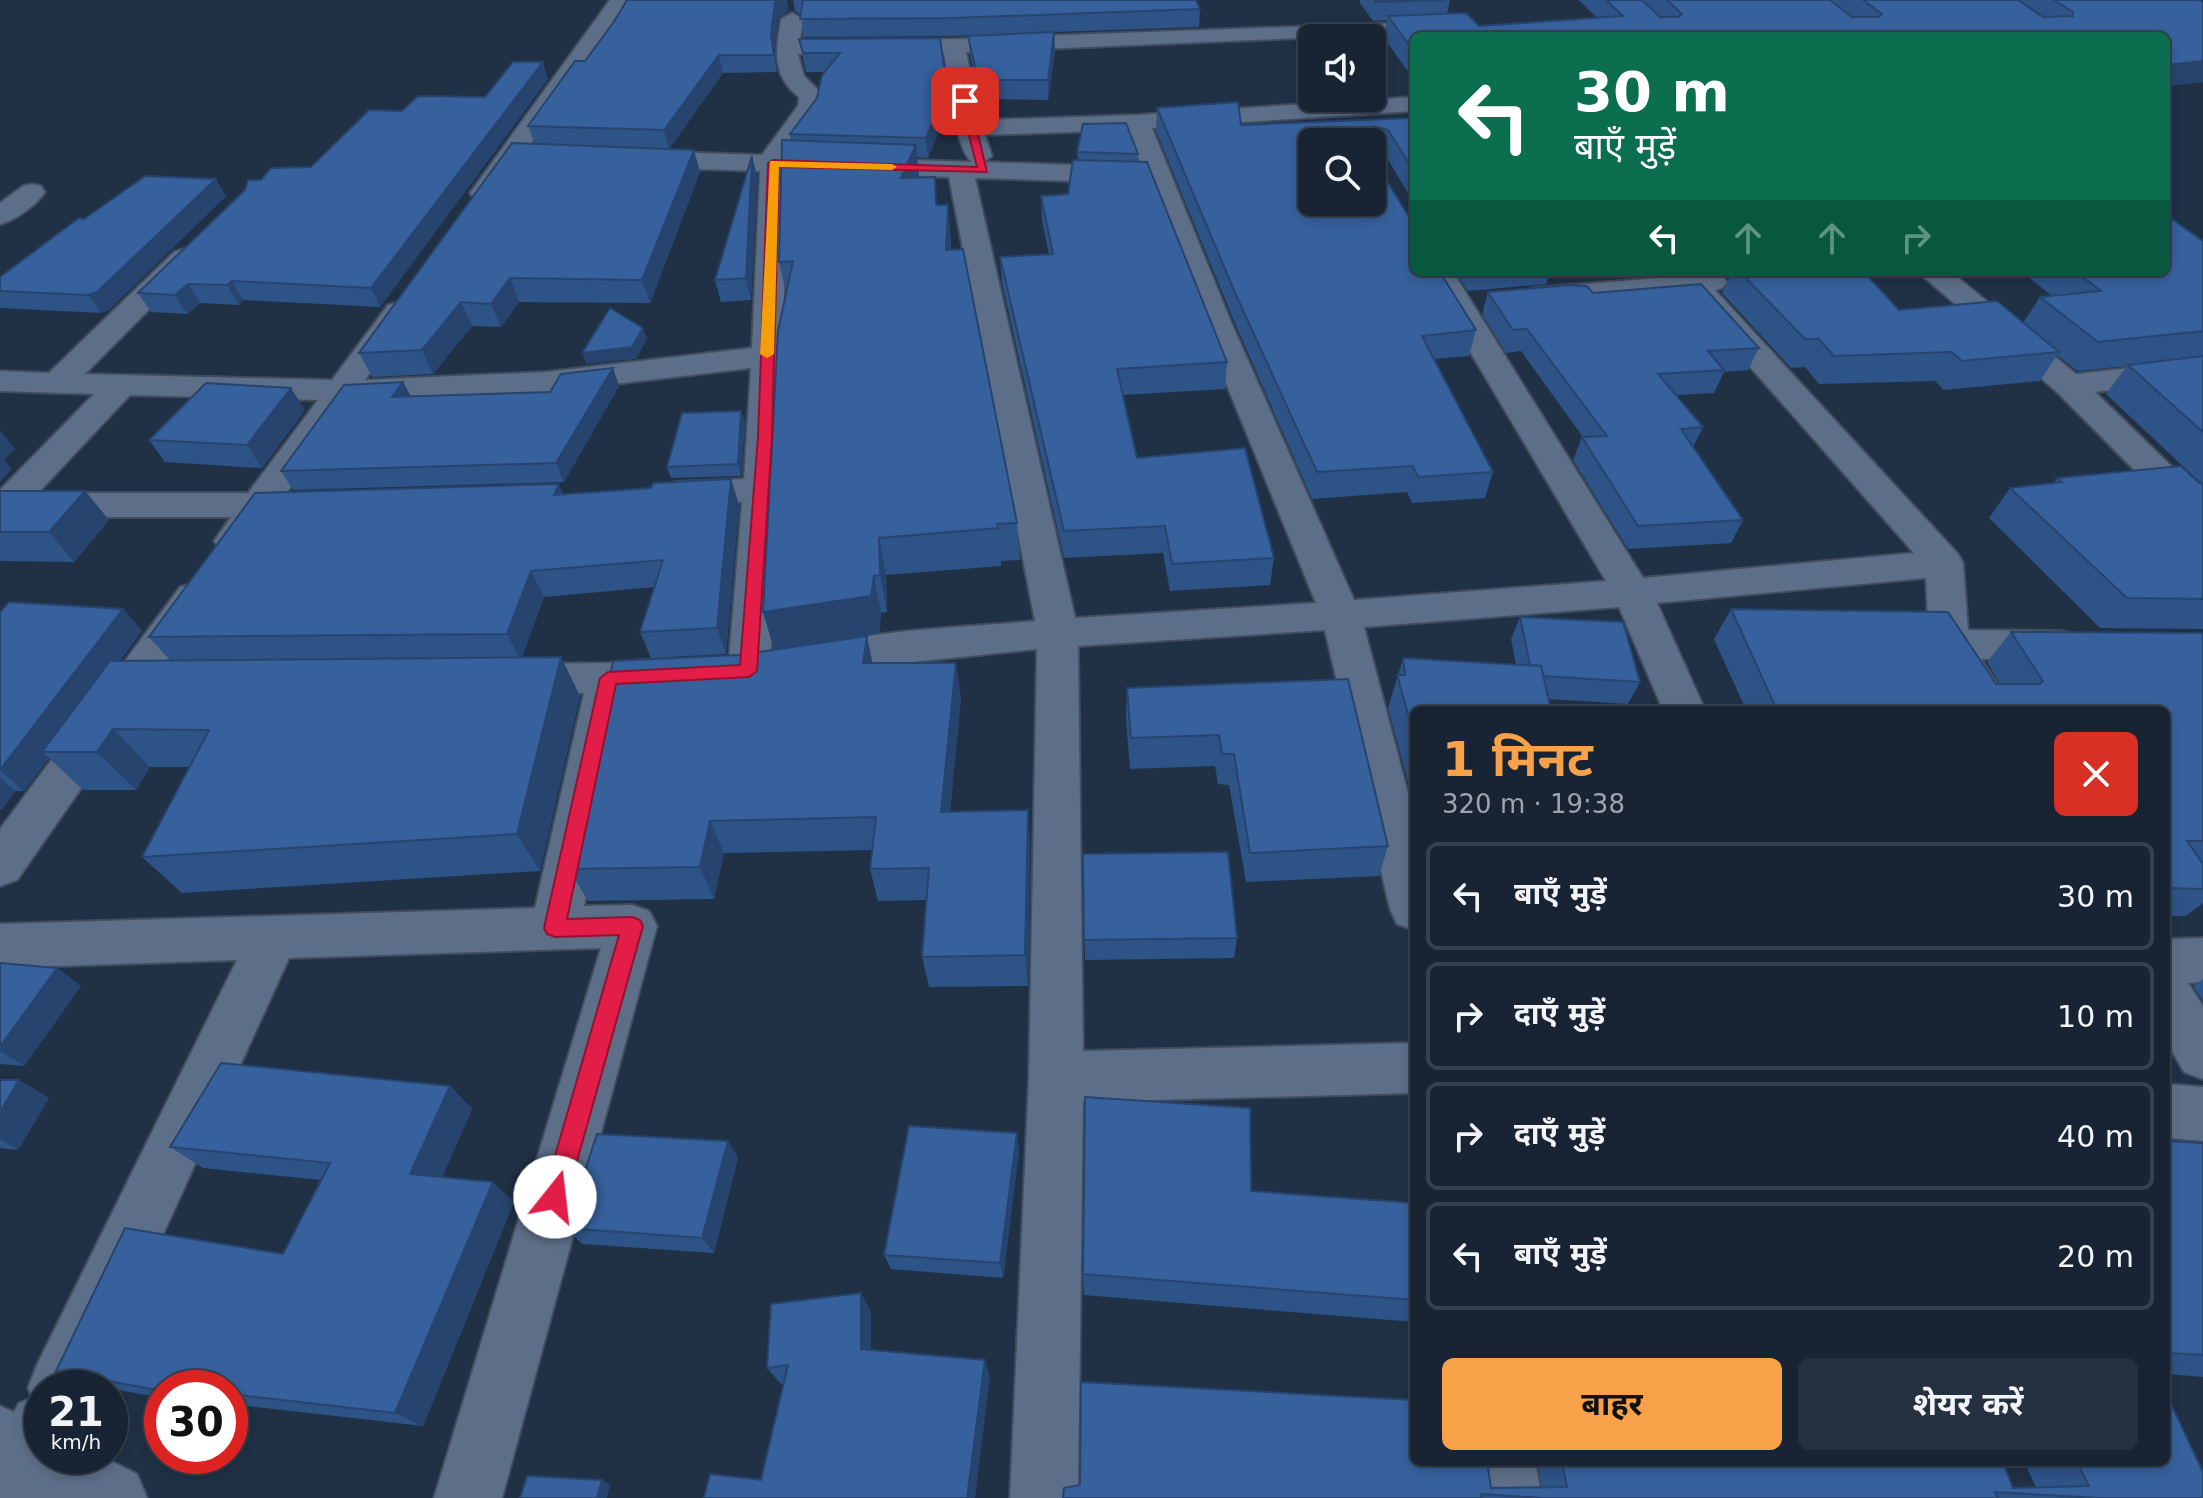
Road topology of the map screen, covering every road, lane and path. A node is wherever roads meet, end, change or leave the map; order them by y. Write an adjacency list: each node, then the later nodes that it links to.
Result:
1 (621, 0): 13 (street)
2 (1466, 17): 3 (street)
3 (954, 46): 6 (street); 8 (street)
4 (1410, 104): 5 (street)
5 (1137, 122): 6 (street); 10 (street)
6 (970, 128): 9 (street)
7 (619, 158): 8 (street)
8 (773, 163): 9 (street); 21 (street)
9 (972, 170): 10 (street); 37 (street)
10 (1158, 176): 36 (street)
11 (32, 192): 12 (street)
12 (0, 216)
13 (466, 217)
14 (200, 243): 24 (street)
15 (1444, 276): 20 (street)
16 (1938, 276): 26 (street)
17 (1687, 278): 19 (street); 20 (street); 34 (street)
18 (421, 279): 27 (street)
19 (1736, 280)
20 (1483, 302): 35 (street)
21 (767, 356): 27 (street); 28 (street)
22 (2203, 370): 26 (street)
23 (0, 381): 24 (street)
24 (57, 383): 25 (street)
25 (121, 385): 27 (street); 33 (street)
26 (2069, 385): 30 (street)
27 (341, 390): 32 (street)
28 (761, 490): 29 (street); 40 (street)
29 (636, 494)
30 (2187, 502)
31 (306, 504): 32 (street)
32 (259, 505): 33 (street); 44 (street)
33 (3, 508)
34 (1944, 563): 35 (street); 38 (street)
35 (1634, 595): 36 (street); 45 (street)
36 (1342, 618): 37 (street); 48 (street)
37 (1058, 633): 40 (street); 57 (street)
38 (1949, 644): 39 (street); 46 (street)
39 (2092, 645)
40 (749, 671): 41 (street)
41 (608, 678): 42 (street); 49 (street)
42 (482, 679)
43 (181, 681): 44 (street)
44 (133, 682): 47 (street)
45 (1682, 706)
46 (1990, 706)
47 (0, 866)
48 (1410, 893)
49 (555, 928): 50 (street); 64 (street)
50 (274, 937): 51 (street); 60 (street)
51 (0, 946)
52 (2203, 960): 53 (street)
53 (2170, 961)
54 (2170, 1000): 55 (street)
55 (2203, 1054)
56 (1410, 1068): 57 (street)
57 (1056, 1077): 65 (street)
58 (2170, 1111): 59 (street)
59 (2203, 1114)
60 (69, 1370)
61 (19, 1454): 63 (street)
62 (1503, 1466): 66 (street)
63 (113, 1498)
64 (468, 1498)
65 (1044, 1498)
66 (1508, 1498)

